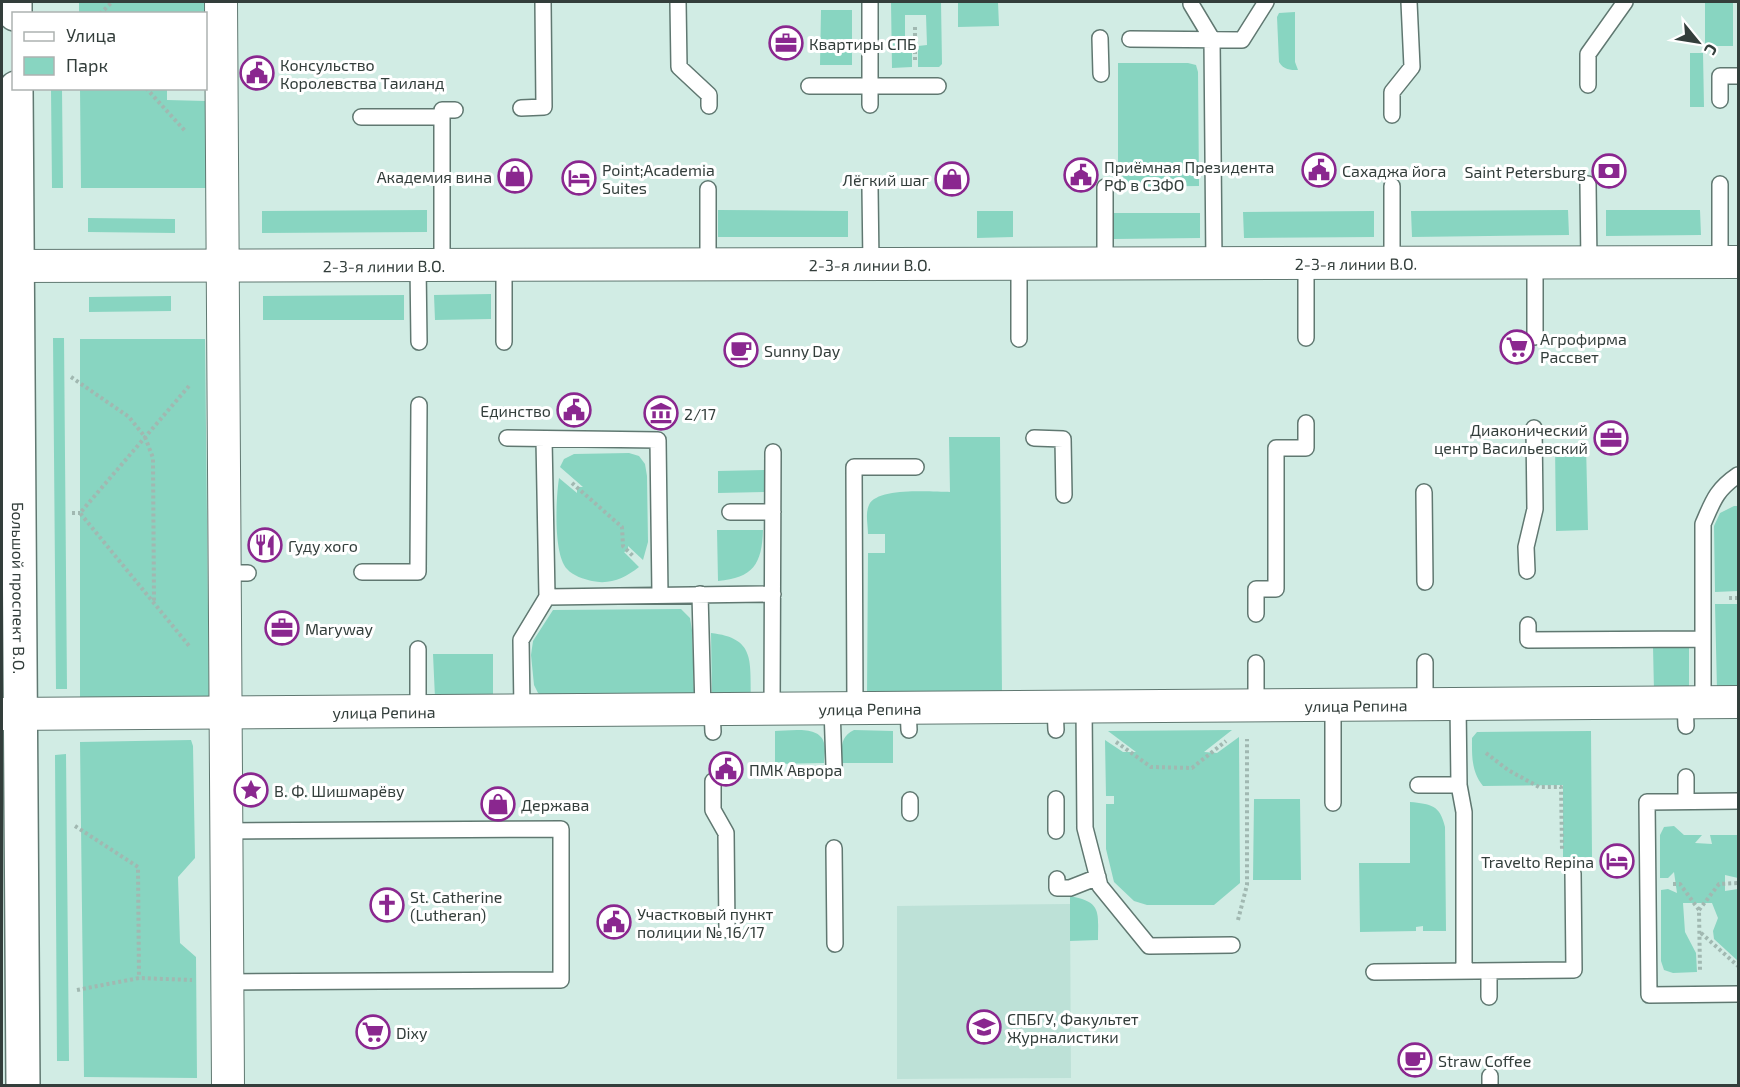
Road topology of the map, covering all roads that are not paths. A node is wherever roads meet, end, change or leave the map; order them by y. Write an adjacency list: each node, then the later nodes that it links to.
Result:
1 (221, 2): 40 (street)
2 (543, 2): 22 (lane)
3 (678, 2): 21 (lane)
4 (870, 2): 17 (lane)
5 (1266, 2): 11 (lane)
6 (1410, 2): 23 (lane)
7 (1626, 2): 14 (lane)
8 (1191, 4): 11 (lane)
9 (1100, 38): 12 (lane)
10 (1130, 39): 11 (lane)
11 (1212, 39): 32 (lane)
12 (1101, 74)
13 (1738, 76): 19 (lane)
14 (1588, 85)
15 (809, 86): 17 (lane)
16 (938, 86): 17 (lane)
17 (870, 87): 20 (lane)
18 (16, 90): 44 (main road, Большой проспект В.О.)
19 (1719, 100)
20 (870, 105)
21 (709, 106)
22 (520, 108)
23 (1392, 115)
24 (361, 117): 41 (lane)
25 (1588, 184): 36 (lane)
26 (1720, 184): 31 (lane)
27 (1392, 186): 34 (lane)
28 (870, 188): 37 (lane)
29 (1105, 188): 39 (lane)
30 (708, 189): 43 (lane)
31 (1729, 262): 36 (street, 2-3-я линии В.О.)
32 (1214, 263): 33 (street, 2-3-я линии В.О.); 39 (street, 2-3-я линии В.О.)
33 (1306, 263): 34 (street, 2-3-я линии В.О.); 46 (lane)
34 (1392, 263): 35 (street, 2-3-я линии В.О.)
35 (1535, 263): 36 (street, 2-3-я линии В.О.); 45 (lane)
36 (1589, 263)
37 (871, 264): 38 (street, 2-3-я линии В.О.); 43 (street, 2-3-я линии В.О.)
38 (1018, 264): 39 (street, 2-3-я линии В.О.); 47 (lane)
39 (1106, 264)
40 (222, 265): 41 (street, 2-3-я линии В.О.); 44 (street, 2-3-я линии В.О.); 85 (street)
41 (430, 265): 42 (street, 2-3-я линии В.О.); 48 (lane)
42 (504, 265): 43 (street, 2-3-я линии В.О.); 49 (lane)
43 (708, 265)
44 (9, 266): 86 (main road, Большой проспект В.О.)
45 (1535, 337)
46 (1306, 338)
47 (1019, 339)
48 (419, 342)
49 (504, 342)
50 (419, 405): 64 (lane)
51 (1306, 423): 70 (lane)
52 (1534, 428): 63 (lane)
53 (507, 438): 55 (lane)
54 (1034, 438): 60 (lane)
55 (544, 439): 66 (lane); 69 (lane)
56 (773, 452): 62 (lane)
57 (916, 467): 81 (lane)
58 (1738, 476): 72 (lane)
59 (1424, 492): 65 (lane)
60 (1064, 495)
61 (730, 512): 62 (lane)
62 (773, 512): 68 (lane)
63 (1527, 571)
64 (362, 572)
65 (1425, 582)
66 (660, 588): 67 (lane); 69 (lane)
67 (700, 594): 68 (lane); 89 (lane)
68 (773, 594): 80 (lane)
69 (547, 597): 82 (lane)
70 (1256, 614)
71 (1528, 625): 72 (lane)
72 (1703, 639): 83 (lane)
73 (418, 649): 84 (lane)
74 (1425, 662): 77 (lane)
75 (1256, 663): 79 (lane)
76 (1738, 702): 83 (street, улица Репина)
77 (1425, 704): 78 (street, улица Репина); 88 (street, улица Репина)
78 (1333, 705): 79 (street, улица Репина); 98 (lane)
79 (1251, 706): 87 (street, улица Репина)
80 (772, 708): 81 (street, улица Репина); 89 (street, улица Репина)
81 (843, 708): 87 (street, улица Репина); 90 (lane)
82 (522, 710): 84 (street, улица Репина); 89 (street, улица Репина)
83 (1691, 710): 88 (street, улица Репина)
84 (418, 711): 85 (street, улица Репина)
85 (225, 712): 86 (street, улица Репина); 99 (street)
86 (11, 714): 114 (main road, Большой проспект В.О.)
87 (1065, 714): 103 (lane)
88 (1459, 716): 94 (lane)
89 (710, 717)
90 (834, 766)
91 (1686, 777): 97 (lane)
92 (713, 781): 105 (lane)
93 (1418, 785): 94 (lane)
94 (1459, 785): 108 (lane)
95 (1056, 799): 100 (lane)
96 (1738, 801): 97 (lane)
97 (1686, 802): 112 (lane)
98 (1333, 803)
99 (226, 831): 111 (street); 111 (lane)
100 (1056, 831)
101 (834, 848): 106 (lane)
102 (1573, 873): 109 (lane)
103 (1098, 877): 104 (lane); 107 (lane)
104 (1057, 879)
105 (727, 930)
106 (835, 944)
107 (1232, 945)
108 (1464, 971): 109 (lane); 110 (lane)
109 (1489, 971): 113 (lane)
110 (1374, 972)
111 (227, 982): 115 (street)
112 (1738, 994)
113 (1489, 997)
114 (23, 1086)
115 (228, 1086)

